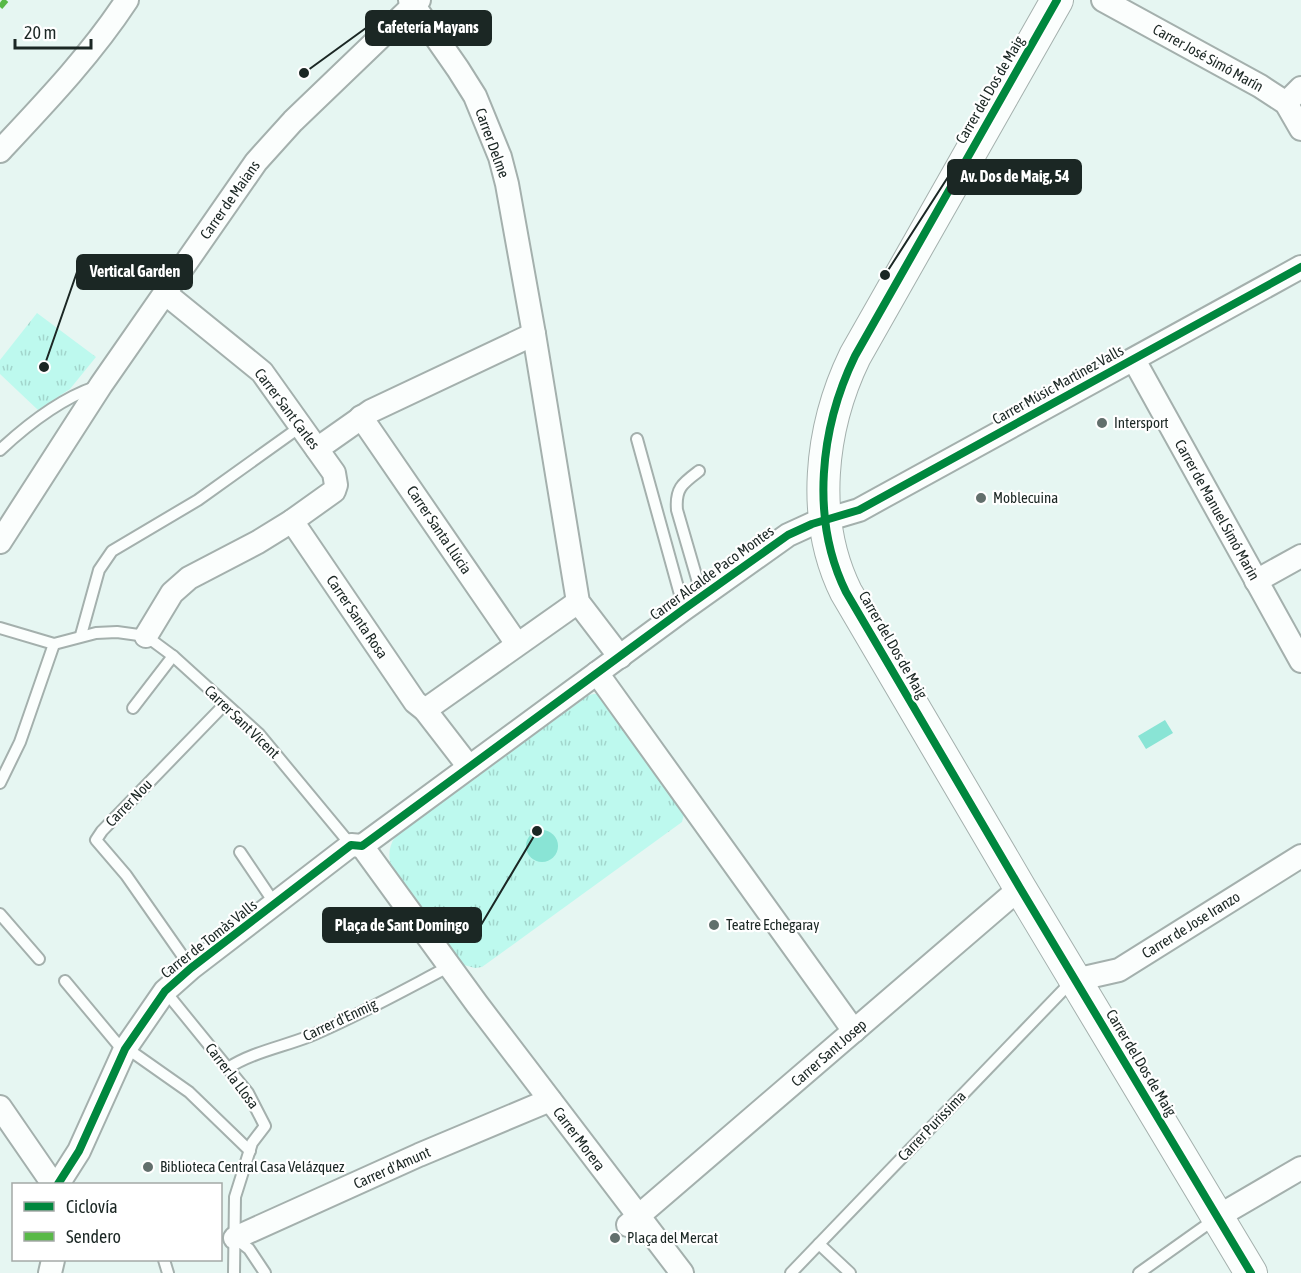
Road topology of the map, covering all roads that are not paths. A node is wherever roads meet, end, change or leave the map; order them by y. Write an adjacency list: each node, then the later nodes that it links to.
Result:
1 (127, 0): 7 (street)
2 (1057, 0): 19 (street, Carrer del Dos de Maig)
3 (1102, 0): 5 (street, Carrer José Simó Marín)
4 (414, 2): 9 (street, Carrer de Maians); 10 (street, Carrer Delme)
5 (1293, 95): 6 (street, Carrer José Simó Marín)
6 (1301, 129)
7 (0, 151)
8 (1301, 267): 11 (street, Carrer Músic Martinez Valls)
9 (166, 294): 12 (street, Carrer de Maians); 14 (street, Carrer Sant Carles)
10 (534, 334): 13 (street); 24 (street, Carrer Delme)
11 (1134, 360): 19 (street, Carrer Músic Martinez Valls); 23 (street, Carrer de Manuel Simó Marin)
12 (101, 385): 17 (lane); 21 (street, Carrer de Maians)
13 (361, 417): 16 (street); 30 (street, Carrer Santa Llúcia)
14 (300, 427): 16 (street, Carrer Sant Carles); 27 (lane)
15 (637, 439): 25 (lane)
16 (317, 449): 20 (street, Carrer Sant Carles)
17 (0, 450)
18 (699, 471): 25 (lane)
19 (825, 519): 25 (street, Carrer Alcalde Paco Montes); 43 (street, Carrer del Dos de Maig)
20 (292, 522): 28 (street); 37 (street, Carrer Santa Rosa)
21 (0, 542)
22 (1301, 556): 23 (street)
23 (1256, 581): 33 (street, Carrer de Manuel Simó Marin)
24 (578, 602): 30 (street); 32 (street, Carrer Delme)
25 (693, 602): 32 (street, Carrer Alcalde Paco Montes)
26 (0, 628): 29 (lane)
27 (81, 636): 28 (lane); 29 (lane)
28 (146, 636): 31 (lane, Carrer Sant Vicent)
29 (54, 644): 39 (lane)
30 (517, 644): 37 (street)
31 (173, 656): 35 (lane, Carrer Sant Vicent); 36 (lane)
32 (620, 657): 34 (street, Carrer Alcalde Paco Montes)
33 (1301, 661)
34 (597, 673): 38 (street, Carrer Alcalde Paco Montes); 52 (street)
35 (225, 704): 40 (lane, Carrer Sant Vicent); 48 (lane, Carrer Nou)
36 (133, 708)
37 (425, 710): 38 (street, Carrer Santa Rosa)
38 (469, 767): 40 (street, Carrer de Tomàs Valls)
39 (0, 783)
40 (356, 846): 44 (street, Carrer de Tomàs Valls); 47 (street, Carrer Morera)
41 (240, 852): 44 (lane)
42 (1301, 856): 49 (street, Carrer de Jose Iranzo)
43 (1020, 888): 49 (street, Carrer del Dos de Maig); 52 (street, Carrer Sant Josep)
44 (275, 904): 48 (street, Carrer de Tomàs Valls)
45 (0, 914): 46 (lane)
46 (39, 959)
47 (450, 966): 54 (lane, Carrer d'Enmig); 55 (street, Carrer Morera)
48 (191, 968): 51 (street, Carrer de Tomàs Valls)
49 (1075, 980): 61 (street, Carrer del Dos de Maig); 64 (lane, Carrer Purissima)
50 (65, 981): 53 (lane)
51 (165, 991): 53 (street, Carrer de Tomàs Valls); 54 (lane, Carrer la Llosa)
52 (854, 1031): 62 (street, Carrer Sant Josep)
53 (125, 1049): 57 (lane); 60 (street, Carrer de Tomàs Valls)
54 (228, 1068): 57 (lane, Carrer la Llosa)
55 (550, 1100): 62 (street, Carrer Morera); 63 (street, Carrer d'Amunt)
56 (0, 1107): 59 (street)
57 (250, 1151): 63 (lane, Carrer la Llosa)
58 (1301, 1168): 61 (street)
59 (52, 1183)
60 (59, 1183)
61 (1217, 1217): 70 (lane); 71 (street, Carrer del Dos de Maig)
62 (634, 1221): 67 (street, Carrer Morera)
63 (235, 1238): 65 (lane, Carrer la Llosa); 66 (lane)
64 (819, 1244): 68 (lane, Carrer Purissima); 69 (lane)
65 (234, 1273)
66 (265, 1273)
67 (682, 1273)
68 (791, 1273)
69 (850, 1273)
70 (1139, 1273)
71 (1251, 1273)

